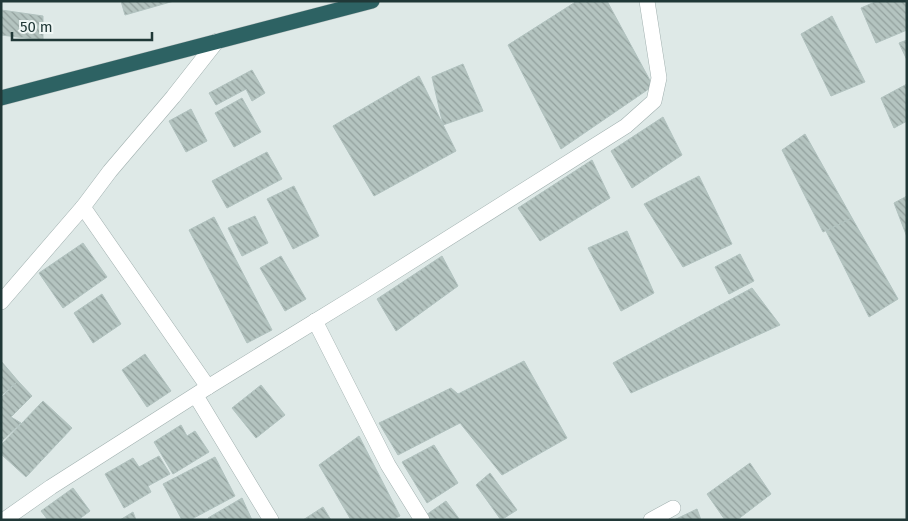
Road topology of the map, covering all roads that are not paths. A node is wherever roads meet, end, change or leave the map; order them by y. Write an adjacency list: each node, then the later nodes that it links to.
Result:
1 (372, 1): 3 (highway)
2 (647, 1): 7 (street)
3 (217, 41): 4 (highway); 5 (street)
4 (1, 98)
5 (83, 208): 6 (street); 8 (street)
6 (1, 302)
7 (315, 321): 8 (street); 12 (street)
8 (202, 391): 10 (street); 11 (street)
9 (673, 508): 13 (street)
10 (4, 520)
11 (271, 520)
12 (422, 520)
13 (651, 520)

